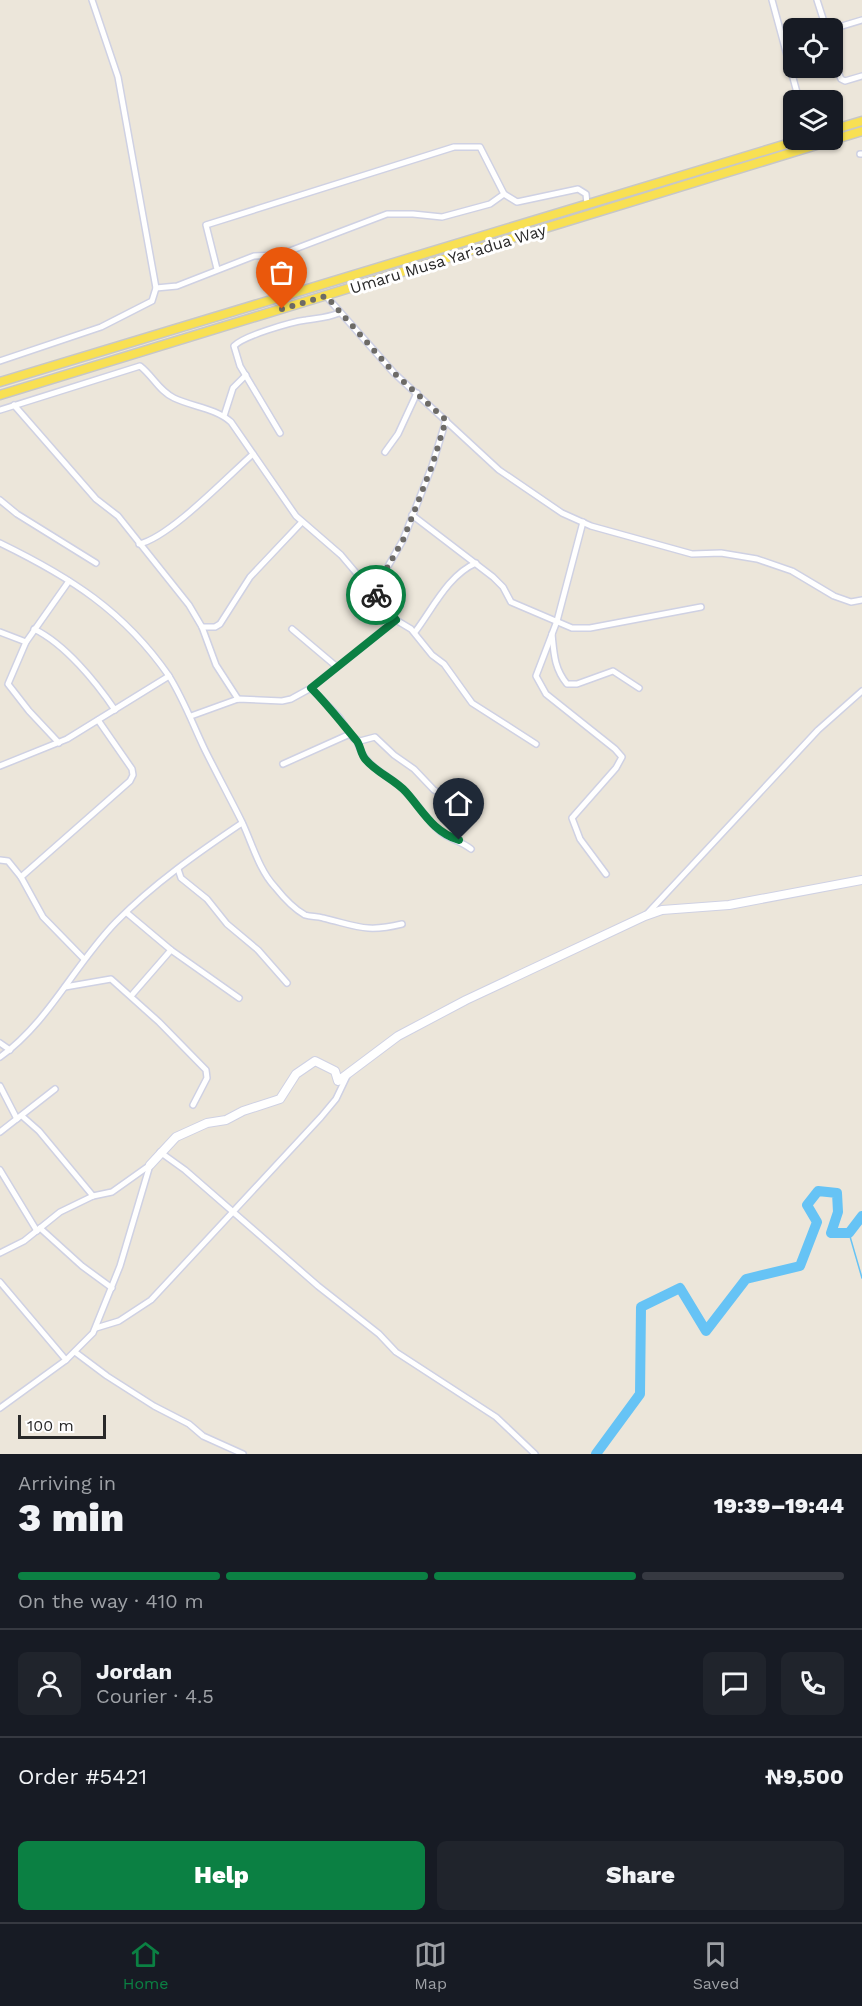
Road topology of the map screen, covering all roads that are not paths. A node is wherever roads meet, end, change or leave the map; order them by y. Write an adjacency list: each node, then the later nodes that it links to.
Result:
1 (92, 0): 17 (street)
2 (772, 0): 9 (street)
3 (817, 0): 4 (street)
4 (823, 18)
5 (862, 20): 6 (street)
6 (843, 26)
7 (862, 76): 8 (street)
8 (841, 78)
9 (796, 90)
10 (862, 121): 11 (main road)
11 (843, 127)
12 (862, 131): 18 (main road, Umaru Musa Yar'adua Way)
13 (783, 145): 15 (main road, Umaru Musa Yar'adua Way)
14 (504, 194): 15 (street); 16 (street); 16 (street)
15 (587, 204): 22 (main road, Umaru Musa Yar'adua Way)
16 (217, 269): 17 (street)
17 (156, 288): 20 (street)
18 (326, 296): 19 (street); 24 (main road, Umaru Musa Yar'adua Way)
19 (339, 313): 21 (street); 23 (street)
20 (0, 361)
21 (246, 375): 27 (street); 29 (street)
22 (0, 382)
23 (417, 393): 28 (street); 30 (street)
24 (0, 395)
25 (14, 405): 26 (street); 27 (street); 36 (street)
26 (0, 410)
27 (224, 416): 31 (street)
28 (446, 420): 33 (street); 34 (street)
29 (280, 433)
30 (385, 452)
31 (253, 454): 35 (street); 36 (street)
32 (0, 500): 38 (street)
33 (412, 515): 39 (street); 41 (street)
34 (583, 522): 42 (street); 45 (street)
35 (301, 523): 41 (street); 46 (street)
36 (139, 544): 46 (street)
37 (0, 545): 40 (street)
38 (96, 562)
39 (476, 563): 45 (street); 50 (street)
40 (69, 580): 47 (street); 54 (street)
41 (371, 590): 44 (street)
42 (862, 600)
43 (701, 607): 45 (street)
44 (396, 620): 50 (street); 53 (street)
45 (557, 621): 51 (street)
46 (202, 627): 58 (street)
47 (34, 629): 52 (street); 59 (street)
48 (292, 630): 53 (street)
49 (0, 632): 52 (street)
50 (415, 632): 65 (street)
51 (552, 633): 56 (street); 73 (street)
52 (26, 642): 64 (street)
53 (337, 667): 55 (street)
54 (169, 676): 59 (street); 60 (street)
55 (311, 688): 58 (street); 62 (street)
56 (639, 688)
57 (862, 691): 77 (street)
58 (238, 699): 60 (street)
59 (115, 710): 61 (street)
60 (191, 716): 69 (street)
61 (98, 720): 64 (street); 74 (street)
62 (350, 734): 63 (street); 66 (street)
63 (357, 741): 68 (street); 70 (street)
64 (60, 743): 67 (street)
65 (536, 744)
66 (283, 764)
67 (0, 766)
68 (469, 808)
69 (242, 822): 72 (street); 78 (street)
70 (471, 849)
71 (0, 860): 74 (street)
72 (178, 869): 76 (street); 81 (street)
73 (606, 874)
74 (21, 877): 80 (street)
75 (862, 880): 77 (street)
76 (127, 913): 79 (street); 80 (street)
77 (645, 916): 88 (street)
78 (402, 924)
79 (171, 950): 83 (street); 84 (street)
80 (84, 959): 82 (street)
81 (287, 983)
82 (65, 987): 83 (street); 86 (street)
83 (131, 996): 91 (street)
84 (239, 998)
85 (0, 1043): 86 (street)
86 (10, 1050): 87 (street)
87 (0, 1057)
88 (347, 1076): 94 (street); 98 (street)
89 (0, 1086): 92 (street)
90 (55, 1089): 92 (street)
91 (193, 1105)
92 (20, 1118): 93 (street); 97 (street)
93 (0, 1132)
94 (160, 1152): 95 (street); 98 (street)
95 (150, 1165): 97 (street); 102 (street)
96 (0, 1170): 99 (street)
97 (93, 1196): 99 (street)
98 (233, 1212): 103 (street); 108 (street)
99 (38, 1229): 100 (street); 102 (street)
100 (0, 1253)
101 (0, 1282): 105 (street)
102 (112, 1288): 103 (street)
103 (96, 1328): 104 (street)
104 (75, 1352): 105 (street); 107 (street)
105 (66, 1360): 106 (street)
106 (0, 1408)
107 (243, 1454)
108 (535, 1454)

